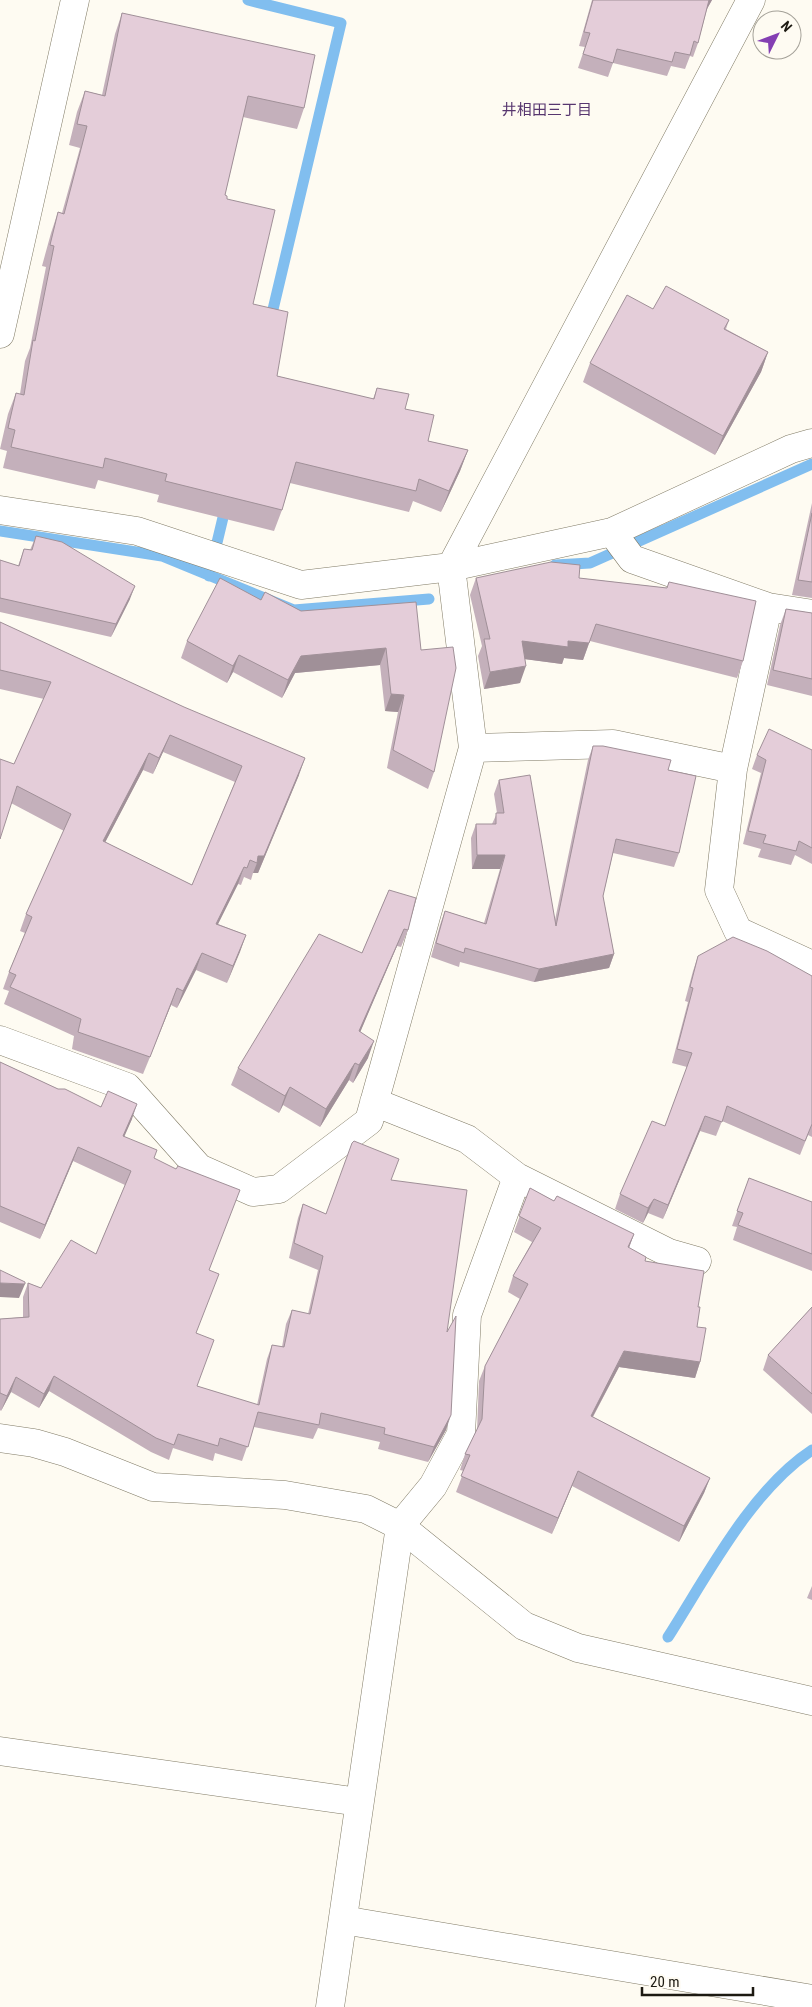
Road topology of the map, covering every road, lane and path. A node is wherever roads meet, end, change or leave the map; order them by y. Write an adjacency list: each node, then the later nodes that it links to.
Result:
1 (75, 0): 3 (street)
2 (751, 0): 7 (street)
3 (0, 334)
4 (812, 443): 6 (street)
5 (0, 510): 7 (street)
6 (612, 532): 7 (street); 8 (street)
7 (451, 567): 10 (street)
8 (768, 607): 9 (street); 11 (street)
9 (812, 614)
10 (473, 748): 11 (street); 14 (street)
11 (733, 769): 12 (street)
12 (812, 965)
13 (0, 1040): 14 (street)
14 (374, 1102): 15 (street)
15 (517, 1177): 16 (street); 18 (street)
16 (698, 1262)
17 (0, 1438): 18 (street)
18 (400, 1526): 19 (street); 21 (street)
19 (812, 1701)
20 (0, 1751): 21 (street)
21 (359, 1802): 22 (street)
22 (343, 1920): 23 (street); 24 (street)
23 (812, 1999)
24 (330, 2007)

